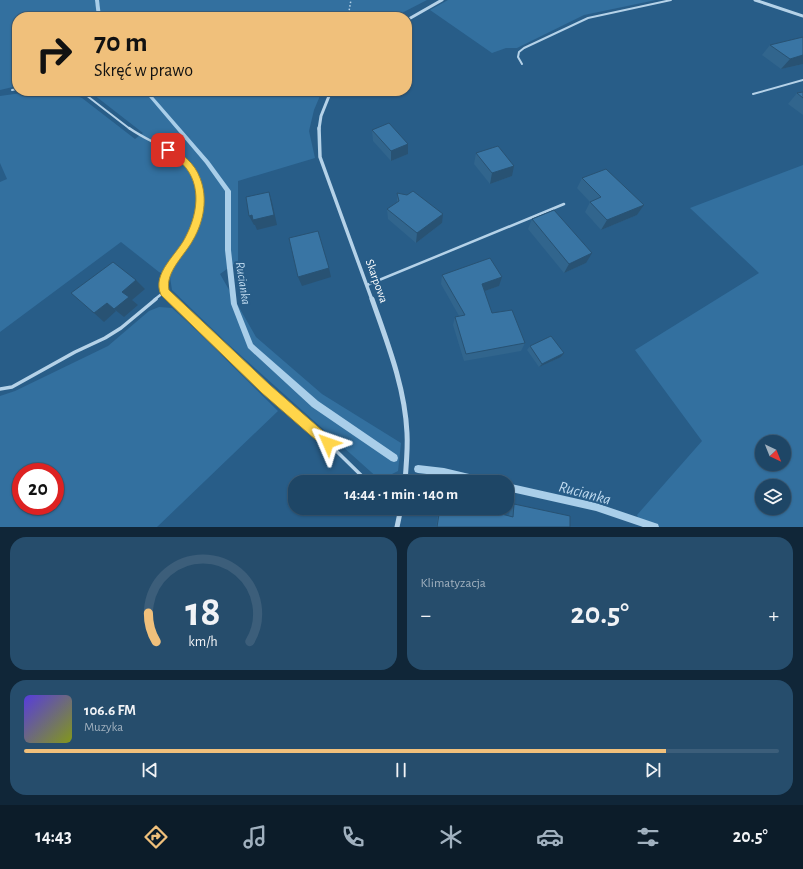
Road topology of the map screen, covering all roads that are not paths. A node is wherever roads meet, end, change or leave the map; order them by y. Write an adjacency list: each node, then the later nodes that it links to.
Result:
1 (442, 0): 5 (street)
2 (671, 0): 6 (lane)
3 (755, 0): 4 (street)
4 (803, 16)
5 (412, 17)
6 (522, 64)
7 (803, 80): 8 (lane)
8 (753, 94)
9 (86, 96): 13 (lane)
10 (329, 96): 12 (street, Skarpowa)
11 (564, 204): 12 (lane)
12 (367, 285): 16 (street, Skarpowa)
13 (164, 292): 14 (lane); 15 (lane)
14 (0, 389)
15 (361, 475)
16 (406, 475)
17 (399, 515): 18 (street)
18 (396, 527)

